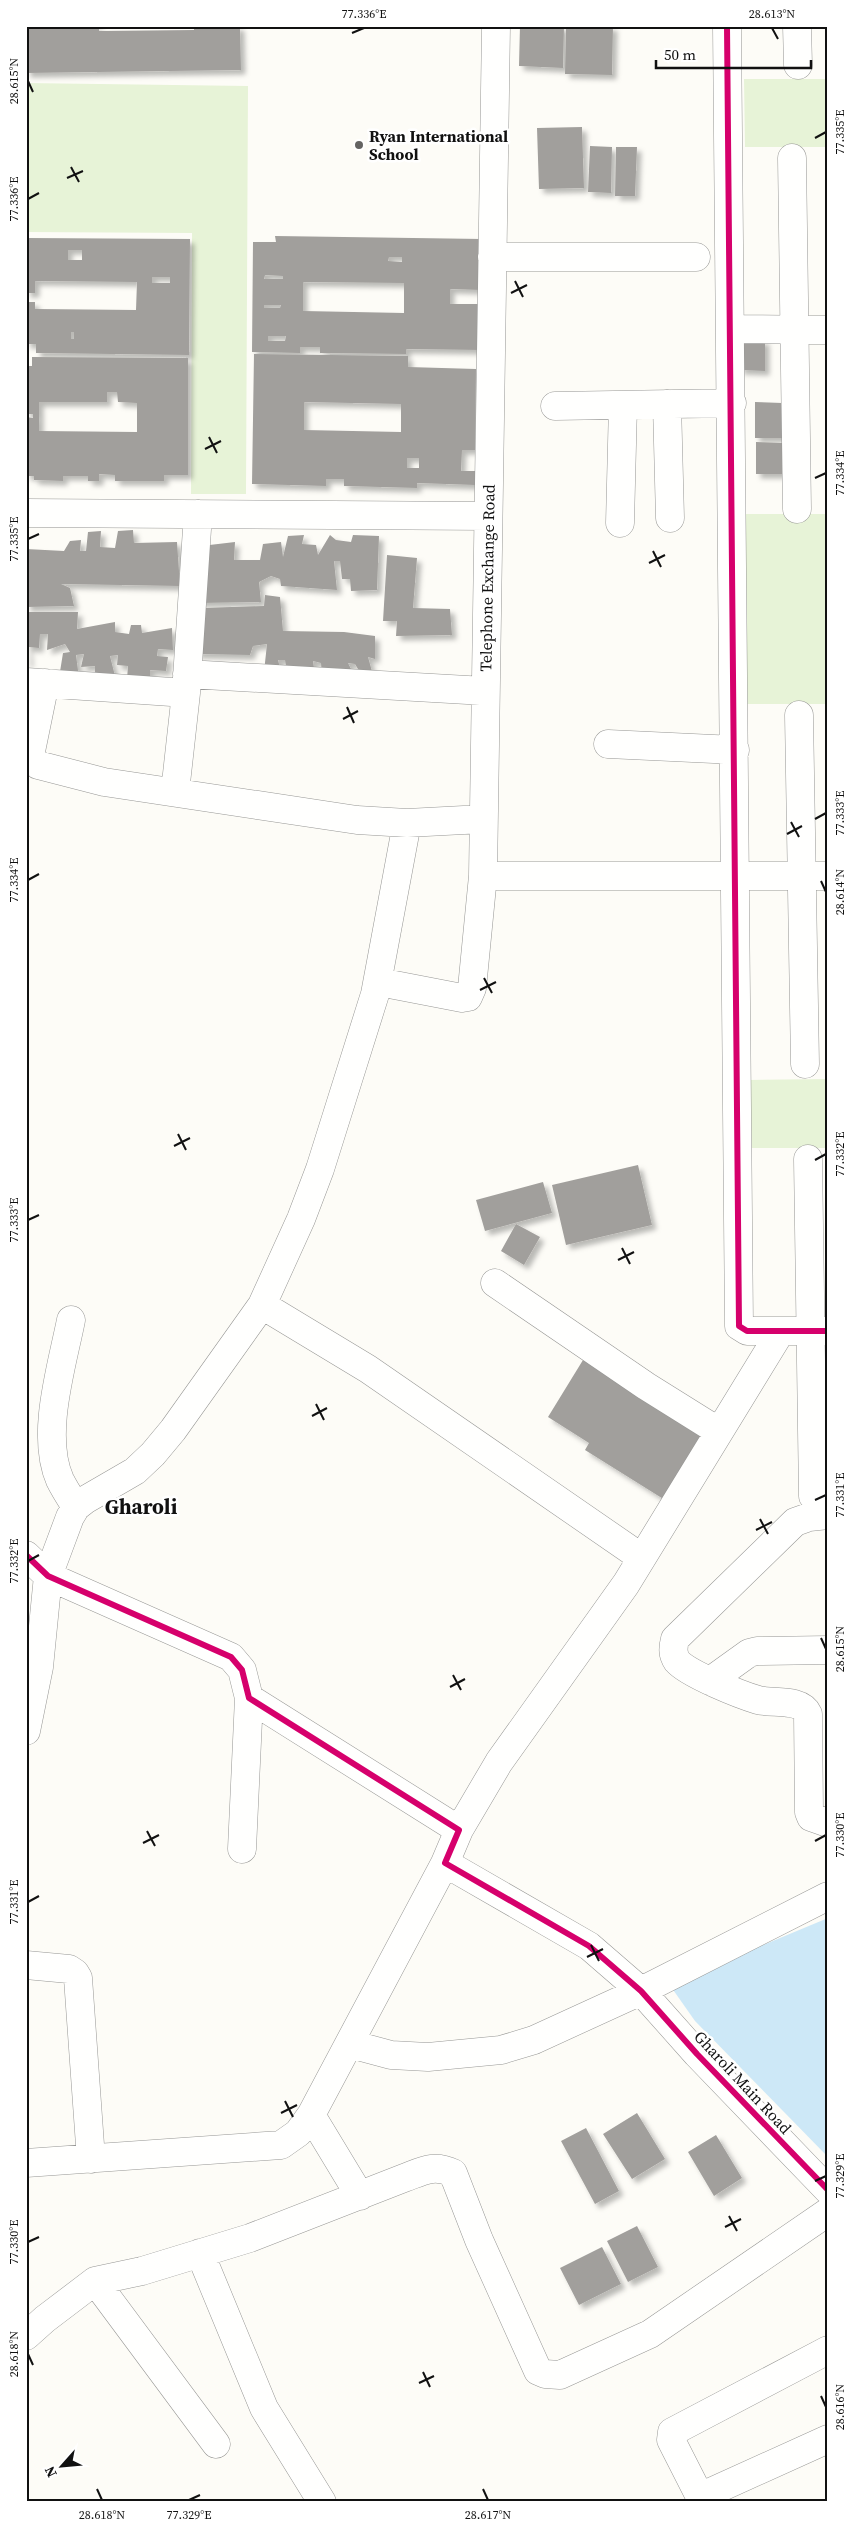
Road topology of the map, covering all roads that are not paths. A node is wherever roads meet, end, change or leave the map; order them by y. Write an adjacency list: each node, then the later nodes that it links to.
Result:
1 (496, 26): 6 (street, Telephone Exchange Road)
2 (727, 26): 8 (street)
3 (797, 26): 4 (street)
4 (798, 65)
5 (792, 158): 9 (street)
6 (492, 257): 7 (street); 18 (street, Telephone Exchange Road)
7 (696, 257)
8 (731, 329): 9 (street); 11 (street)
9 (794, 330): 10 (street); 15 (street)
10 (828, 330)
11 (732, 403): 12 (street); 26 (street)
12 (667, 404): 13 (street); 19 (street)
13 (623, 405): 14 (street); 20 (street)
14 (555, 406)
15 (797, 510)
16 (26, 513): 17 (street)
17 (198, 514): 18 (street); 22 (street)
18 (488, 516): 23 (street, Telephone Exchange Road)
19 (670, 518)
20 (620, 523)
21 (35, 682): 22 (street); 27 (street)
22 (187, 684): 23 (street); 27 (street)
23 (485, 691): 28 (street, Telephone Exchange Road)
24 (799, 715): 32 (street)
25 (608, 744): 26 (street)
26 (735, 750): 31 (street)
27 (176, 792): 29 (street)
28 (483, 819): 29 (street); 30 (street, Telephone Exchange Road)
29 (407, 823): 33 (street)
30 (482, 876): 31 (street); 33 (street, Telephone Exchange Road)
31 (736, 876): 32 (street); 39 (street)
32 (815, 876): 34 (street)
33 (378, 982): 37 (street)
34 (805, 1064)
35 (808, 1159): 40 (street)
36 (495, 1283): 41 (street)
37 (262, 1305): 43 (street); 45 (street)
38 (71, 1320): 43 (street)
39 (781, 1331): 40 (street); 41 (street)
40 (819, 1331): 42 (street)
41 (718, 1431): 45 (street)
42 (820, 1506): 48 (street)
43 (76, 1507): 46 (street)
44 (26, 1555): 46 (street)
45 (642, 1558): 52 (street)
46 (48, 1576): 49 (street); 50 (street)
47 (828, 1650): 48 (street)
48 (710, 1681): 51 (street)
49 (249, 1698): 52 (street); 53 (street)
50 (26, 1731)
51 (828, 1823)
52 (459, 1830): 54 (street)
53 (242, 1850)
54 (445, 1863): 57 (street, Gharoli Main Road); 58 (street)
55 (828, 1896): 57 (street)
56 (26, 1964): 60 (street)
57 (641, 1991): 58 (street); 62 (street, Gharoli Main Road)
58 (350, 2044): 59 (street)
59 (311, 2114): 60 (street); 63 (street)
60 (91, 2159): 61 (street)
61 (26, 2163)
62 (828, 2190)
63 (360, 2196): 64 (street); 65 (street)
64 (828, 2212)
65 (200, 2253): 66 (street); 71 (street)
66 (95, 2281): 67 (street); 70 (street)
67 (26, 2336)
68 (828, 2350): 69 (street)
69 (828, 2439)
70 (216, 2444)
71 (322, 2502)

